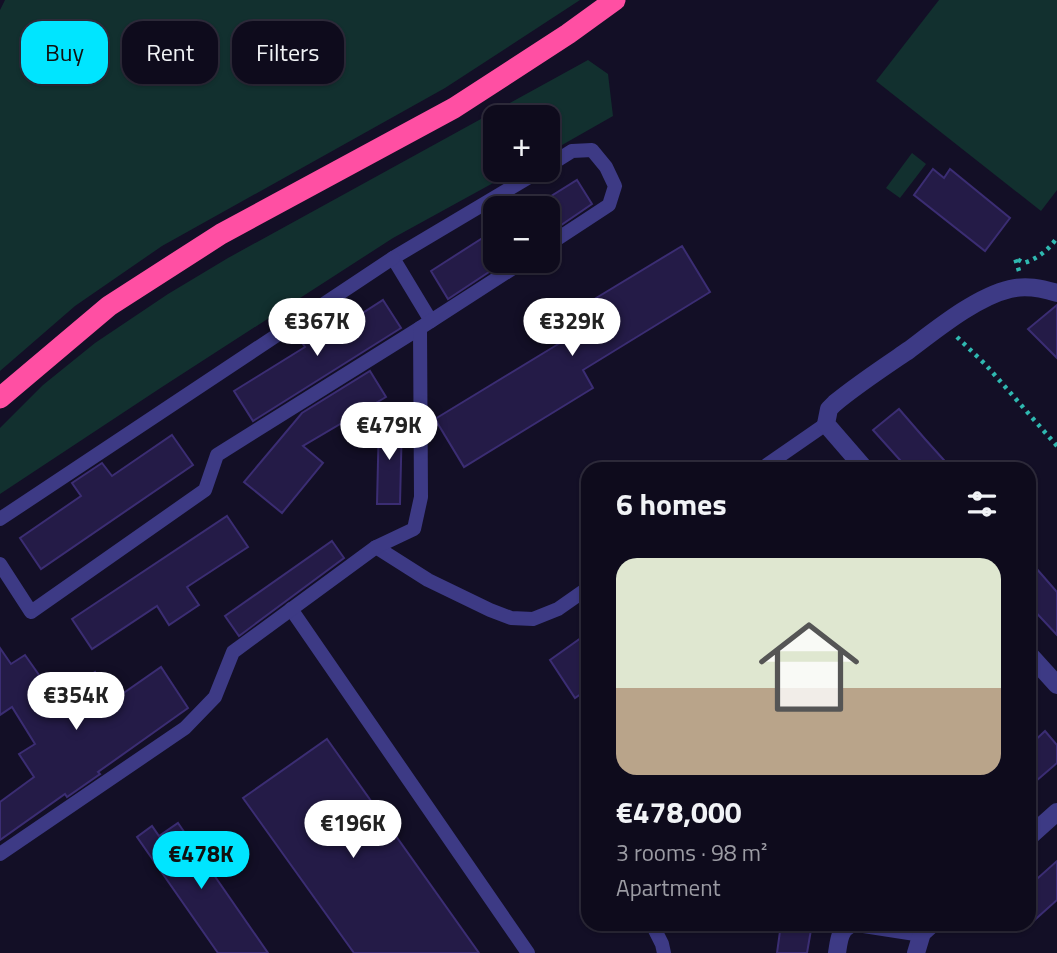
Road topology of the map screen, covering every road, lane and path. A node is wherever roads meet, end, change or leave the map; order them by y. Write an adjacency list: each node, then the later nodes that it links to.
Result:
1 (615, 0): 12 (highway)
2 (560, 158): 4 (lane)
3 (521, 182): 6 (lane)
4 (560, 237)
5 (1057, 238): 8 (path)
6 (393, 258): 11 (lane); 17 (lane)
7 (506, 273): 11 (lane)
8 (1020, 287): 9 (street); 10 (street)
9 (1057, 293)
10 (944, 324): 13 (street); 14 (path)
11 (426, 325): 18 (lane); 19 (lane)
12 (0, 398)
13 (826, 424): 15 (lane); 16 (street)
14 (1057, 446)
15 (771, 462)
16 (859, 462)
17 (0, 519)
18 (376, 547): 20 (lane); 21 (lane)
19 (0, 564)
20 (581, 594)
21 (291, 609): 26 (lane); 30 (lane)
22 (1036, 662): 23 (street)
23 (1057, 685)
24 (1057, 812): 25 (street)
25 (1036, 831)
26 (0, 854)
27 (656, 931): 31 (lane)
28 (842, 931): 32 (street)
29 (926, 931): 33 (street)
30 (528, 953)
31 (664, 953)
32 (837, 953)
33 (916, 953)

